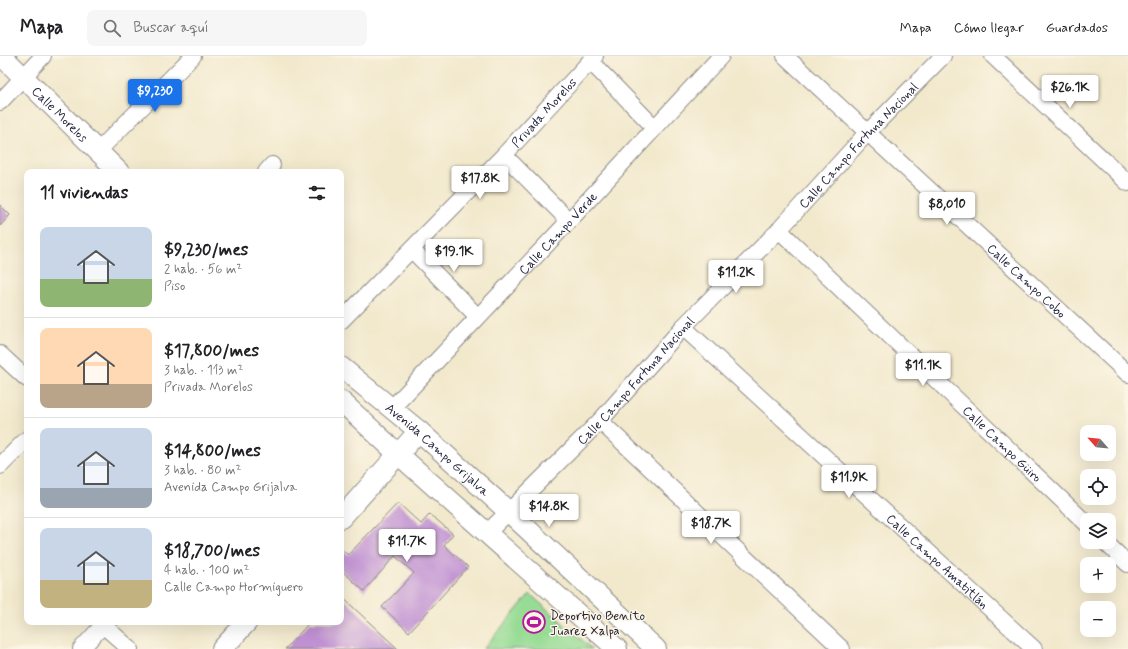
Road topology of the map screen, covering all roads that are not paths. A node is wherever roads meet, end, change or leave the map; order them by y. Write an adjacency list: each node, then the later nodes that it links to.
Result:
1 (2, 56): 9 (street, Calle Morelos)
2 (43, 56): 9 (street)
3 (192, 56): 13 (street)
4 (721, 56): 11 (street, Calle Campo Verde)
5 (785, 56): 12 (street, Calle Campo Cobo)
6 (944, 56): 12 (street, Calle Campo Fortuna Nacional)
7 (993, 56): 16 (street)
8 (592, 58): 11 (street); 14 (street, Privada Morelos)
9 (23, 76): 10 (street); 13 (street, Calle Morelos)
10 (0, 102)
11 (654, 127): 17 (street, Calle Campo Verde)
12 (867, 133): 18 (street, Calle Campo Fortuna Nacional); 25 (street, Calle Campo Cobo)
13 (98, 151): 15 (street, Calle Morelos)
14 (504, 155): 17 (street); 19 (street, Privada Morelos)
15 (116, 169)
16 (1128, 183)
17 (569, 221): 20 (street, Calle Campo Verde)
18 (779, 230): 22 (street, Calle Campo Fortuna Nacional); 36 (street, Calle Campo Güiro)
19 (412, 250): 20 (street); 21 (street, Privada Morelos)
20 (478, 316): 28 (street, Calle Campo Verde)
21 (344, 318)
22 (683, 327): 29 (street, Calle Campo Fortuna Nacional); 49 (street, Calle Campo Amatitlán)
23 (0, 354): 26 (street)
24 (344, 369): 28 (street, Avenida Campo Grijalva)
25 (1128, 374)
26 (24, 375)
27 (344, 405): 32 (street)
28 (392, 408): 30 (street, Avenida Campo Grijalva)
29 (600, 420): 34 (street, Calle Campo Fortuna Nacional); 48 (street)
30 (419, 431): 32 (street); 34 (street, Avenida Campo Grijalva)
31 (24, 442): 33 (street)
32 (398, 454): 35 (street); 37 (street)
33 (0, 466)
34 (508, 512): 37 (street, Calle Campo Fortuna Nacional); 47 (street, Avenida Campo Grijalva)
35 (344, 515)
36 (1080, 517)
37 (487, 533): 46 (street)
38 (1112, 549): 39 (street)
39 (1128, 564)
40 (104, 625): 43 (street)
41 (106, 625): 44 (street)
42 (244, 625): 45 (street)
43 (81, 649)
44 (130, 649)
45 (222, 649)
46 (616, 649)
47 (656, 649)
48 (842, 649)
49 (1034, 649)

